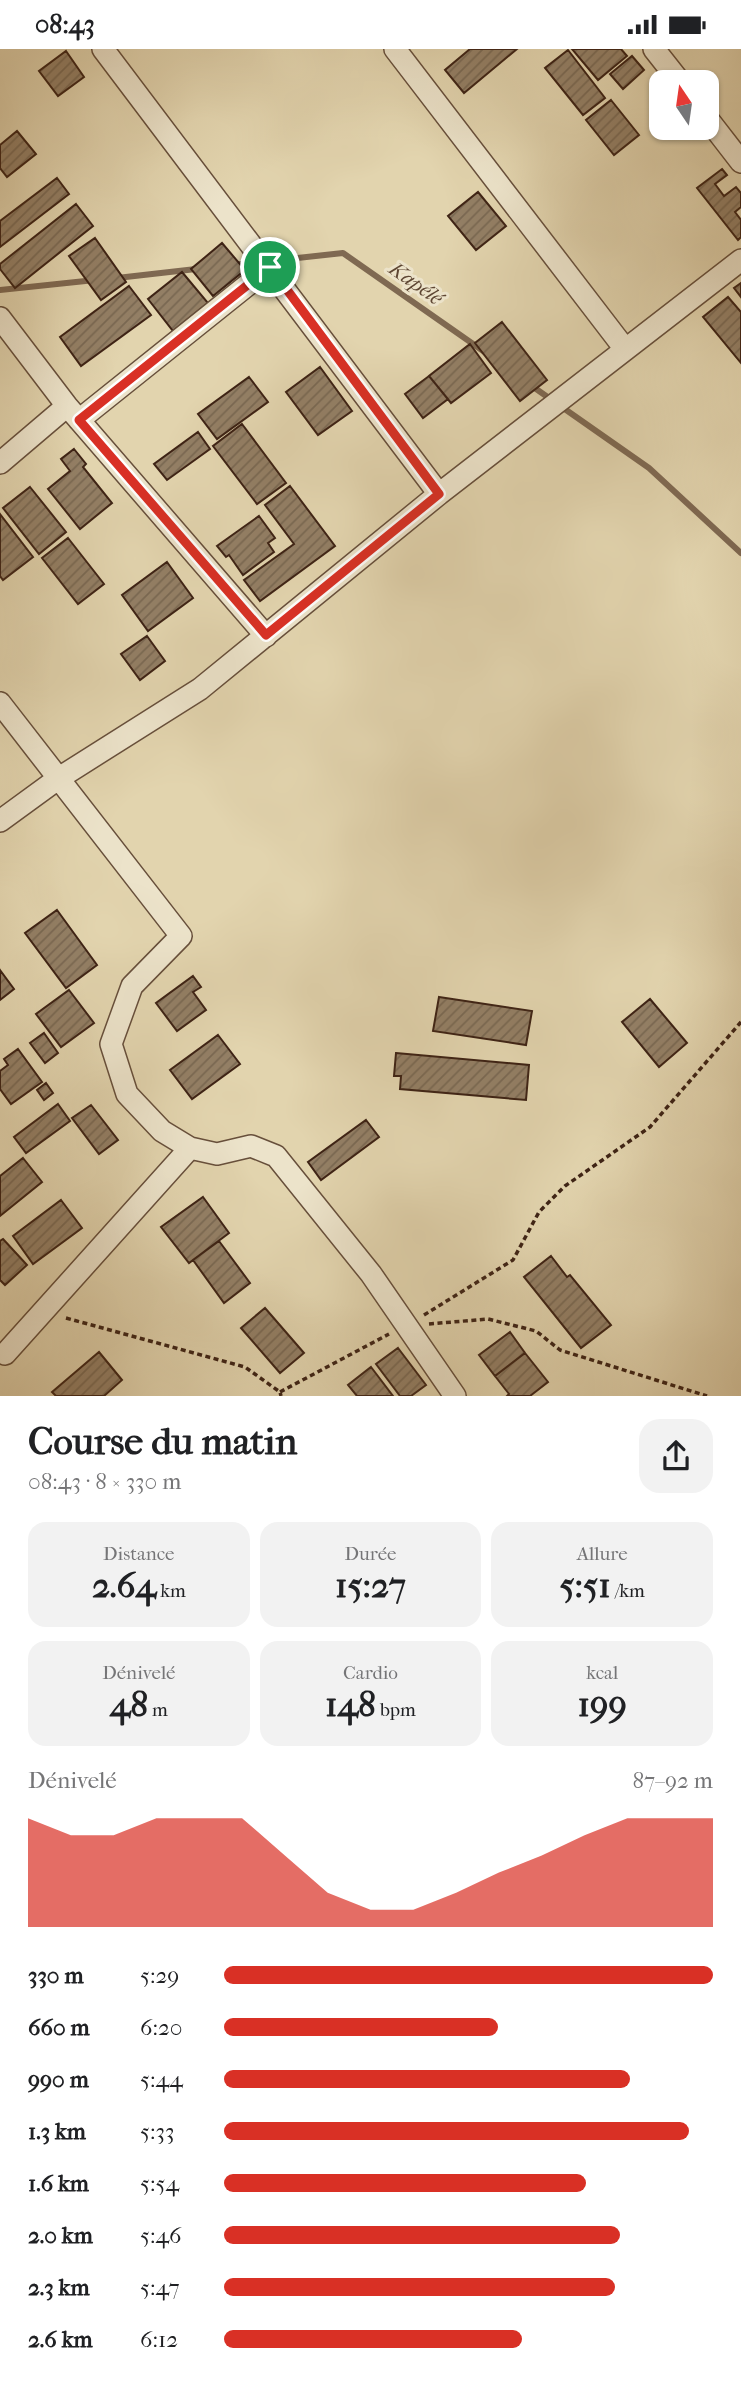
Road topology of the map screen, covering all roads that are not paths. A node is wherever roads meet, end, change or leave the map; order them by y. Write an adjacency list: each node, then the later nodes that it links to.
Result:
1 (103, 49): 8 (street)
2 (395, 49): 10 (street)
3 (654, 49): 4 (street)
4 (671, 70)
5 (719, 134): 6 (street)
6 (741, 162)
7 (741, 260): 10 (street)
8 (270, 267): 11 (street); 13 (street)
9 (0, 318): 11 (street)
10 (625, 349): 13 (street)
11 (73, 413): 12 (street); 14 (street)
12 (0, 463)
13 (439, 494): 14 (street)
14 (266, 635): 16 (street)
15 (0, 702): 16 (street)
16 (59, 778): 17 (street); 18 (street)
17 (0, 821)
18 (190, 1148): 19 (street); 20 (street)
19 (5, 1354)
20 (455, 1396)

